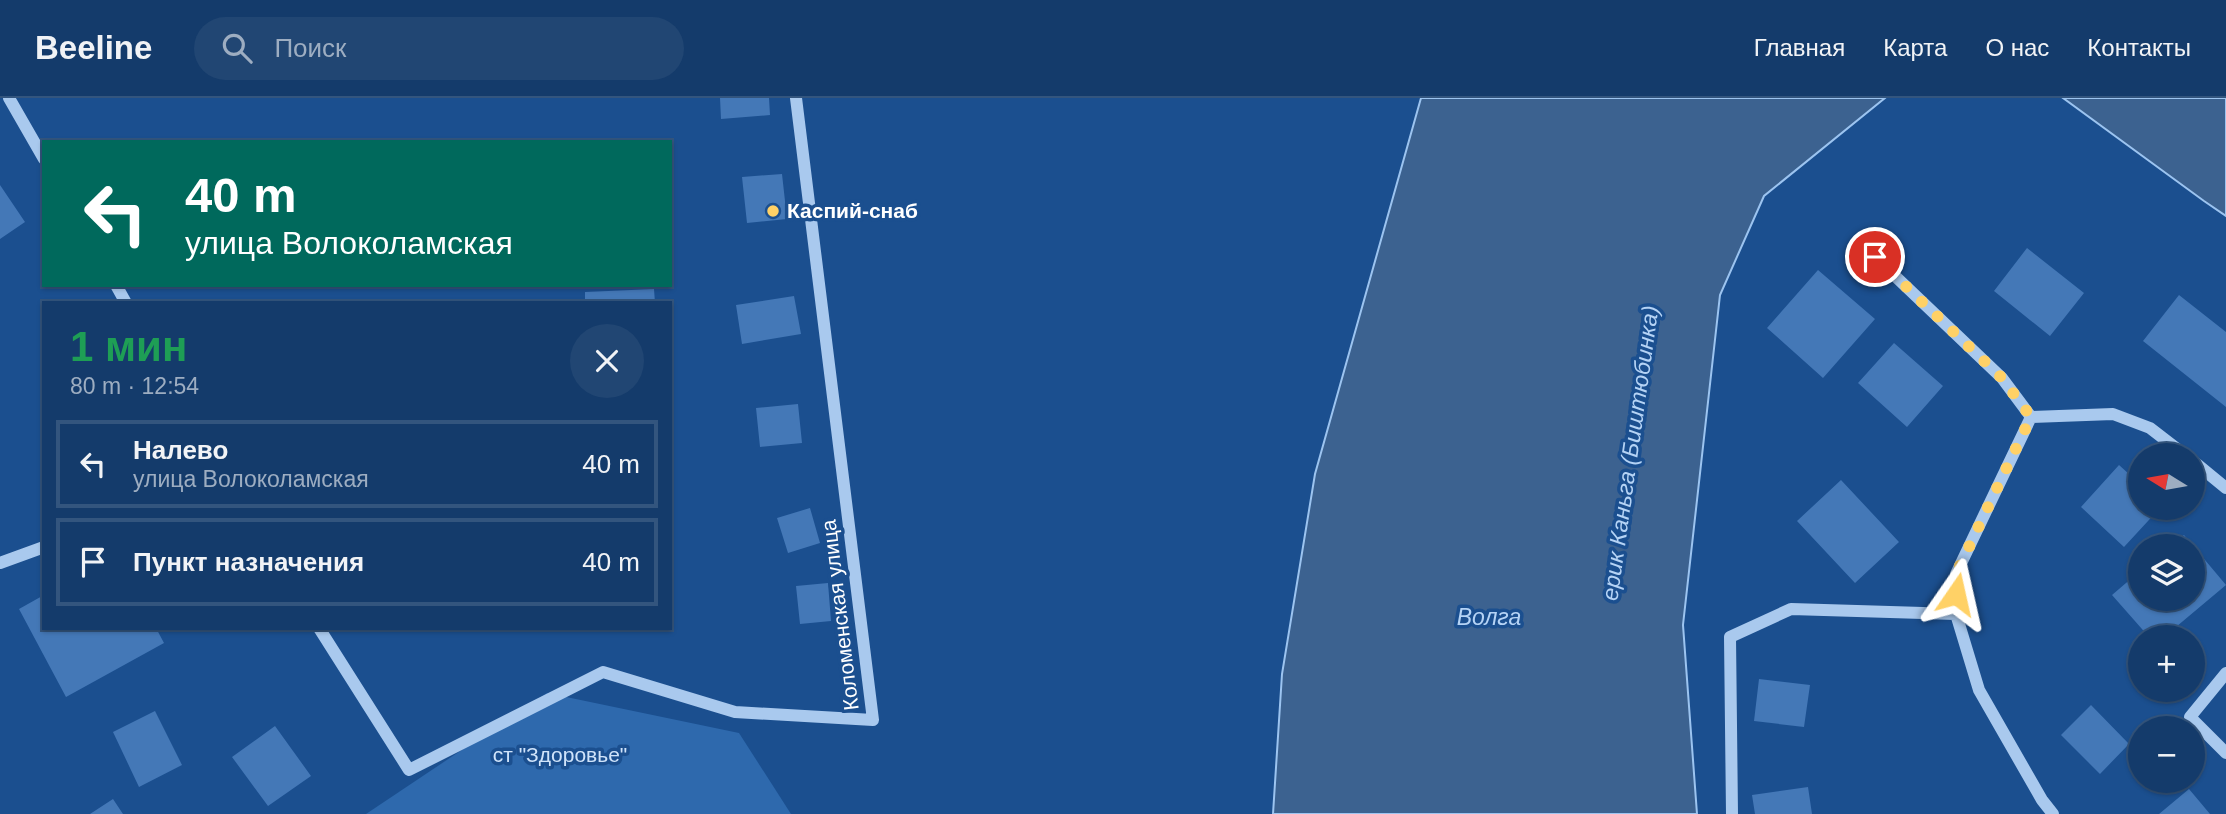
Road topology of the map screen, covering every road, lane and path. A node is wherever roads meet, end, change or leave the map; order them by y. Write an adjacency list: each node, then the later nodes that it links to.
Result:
1 (9, 98): 3 (street)
2 (796, 98): 12 (street, Коломенская улица)
3 (42, 156)
4 (1875, 257): 5 (street)
5 (2031, 417): 6 (street); 11 (street)
6 (2169, 443)
7 (2205, 471): 8 (street)
8 (2226, 488)
9 (42, 548): 10 (street)
10 (0, 563)
11 (1956, 614): 15 (street); 16 (street)
12 (320, 630)
13 (2226, 673): 14 (street)
14 (2226, 753)
15 (1732, 814)
16 (2053, 814)

